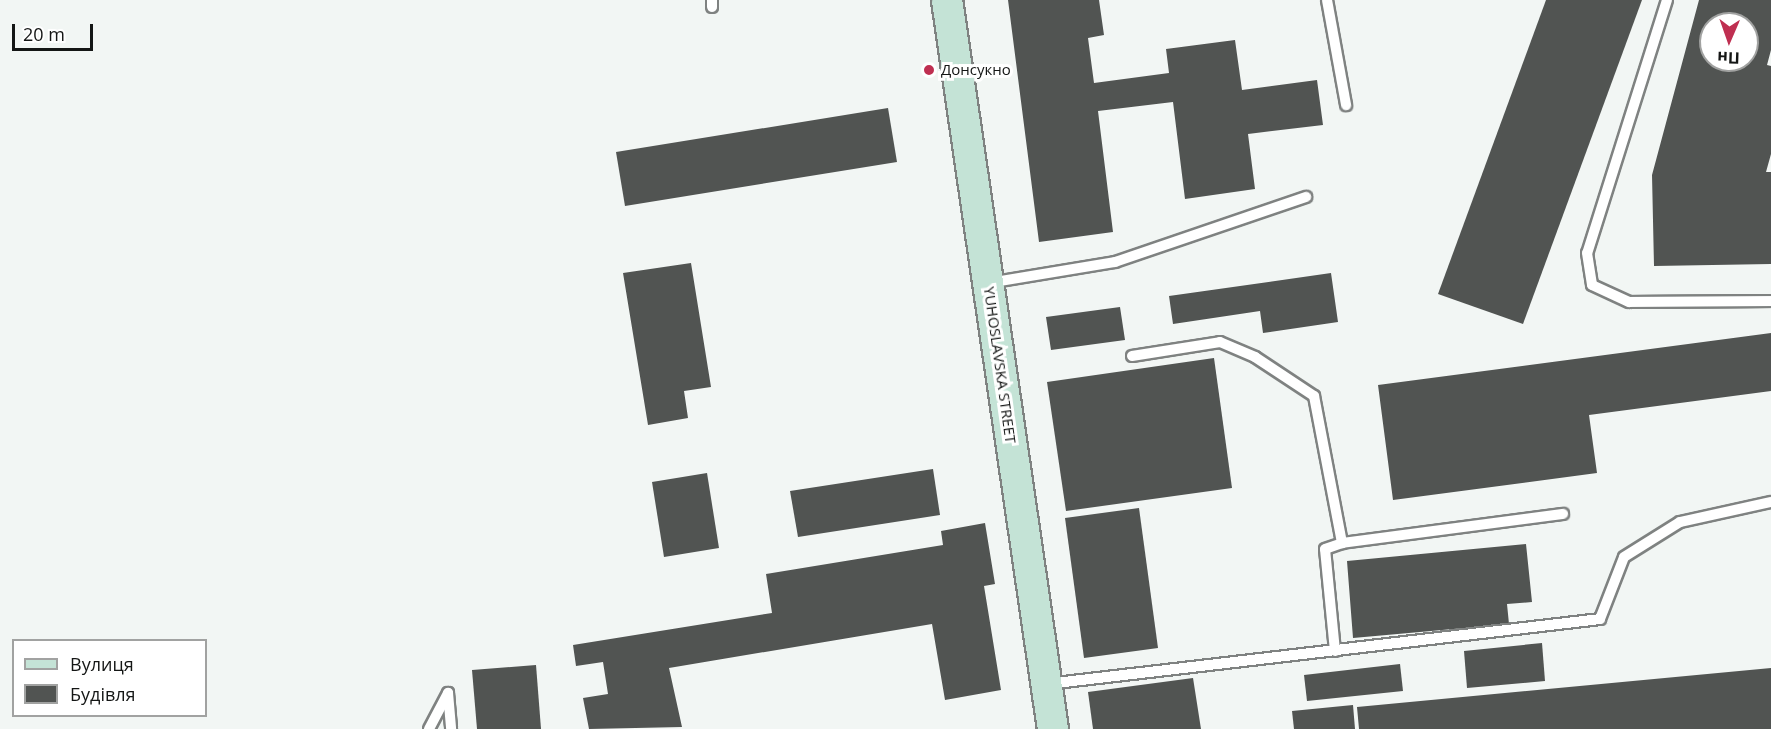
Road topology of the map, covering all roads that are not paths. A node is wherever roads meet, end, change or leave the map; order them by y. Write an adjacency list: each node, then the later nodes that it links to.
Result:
1 (947, 0): 6 (main road, YUHOSLAVSKA STREET)
2 (1327, 0): 4 (lane)
3 (1667, 0): 7 (lane)
4 (1346, 105)
5 (1306, 197): 6 (lane)
6 (988, 283): 13 (main road, YUHOSLAVSKA STREET)
7 (1771, 301)
8 (1132, 356): 11 (lane)
9 (1771, 502): 12 (lane)
10 (1563, 514): 11 (lane)
11 (1342, 543): 12 (lane)
12 (1335, 651): 13 (lane)
13 (1047, 684): 16 (main road, YUHOSLAVSKA STREET)
14 (429, 729): 15 (lane)
15 (451, 729)
16 (1053, 729)

